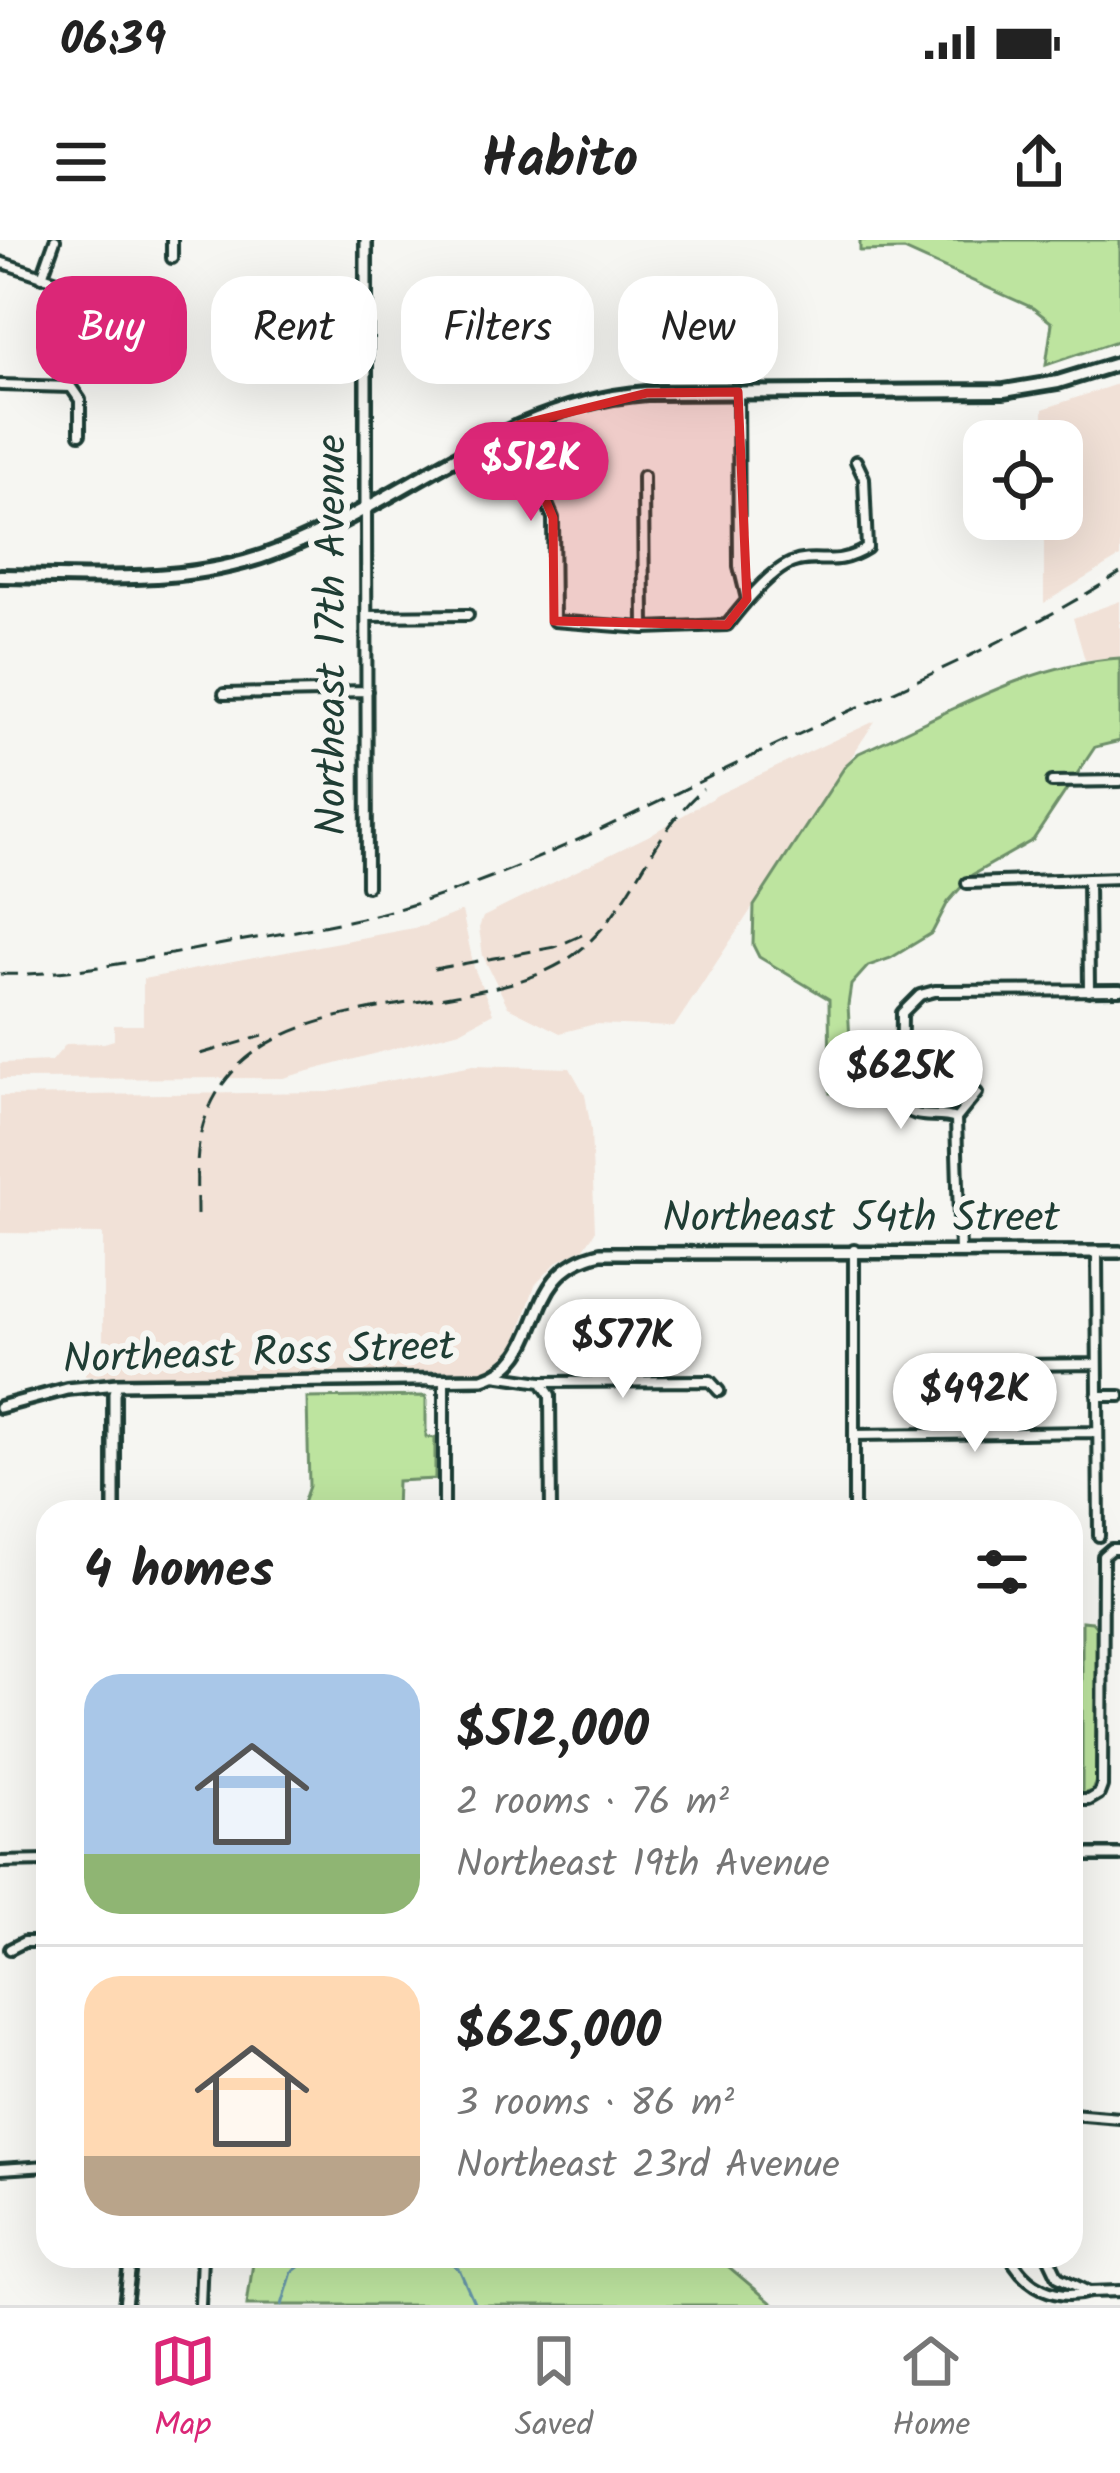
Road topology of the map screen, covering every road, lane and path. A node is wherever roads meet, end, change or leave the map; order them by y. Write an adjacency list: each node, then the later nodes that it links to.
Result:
1 (55, 240): 7 (street)
2 (172, 240): 4 (street)
3 (366, 240): 15 (street, Northeast 17th Avenue)
4 (172, 258)
5 (0, 262): 6 (street)
6 (39, 276)
7 (42, 276)
8 (1120, 363): 10 (main road)
9 (0, 386): 12 (street)
10 (738, 392): 11 (main road); 17 (street)
11 (514, 426): 15 (main road); 20 (street)
12 (80, 434)
13 (856, 461): 17 (street)
14 (643, 476): 20 (street)
15 (366, 506): 16 (main road); 19 (street, Northeast 17th Avenue)
16 (0, 576)
17 (747, 599): 20 (street)
18 (468, 615): 19 (street)
19 (368, 616): 21 (street, Northeast 17th Avenue)
20 (644, 628)
21 (367, 691): 22 (street); 28 (street, Northeast 17th Avenue)
22 (224, 694)
23 (1120, 781): 24 (street)
24 (1052, 782)
25 (1120, 878): 26 (street)
26 (1088, 879): 27 (street); 30 (street)
27 (968, 883)
28 (367, 886)
29 (1120, 990): 30 (street)
30 (1089, 991): 32 (street)
31 (977, 1093): 32 (street)
32 (956, 1119): 35 (street)
33 (854, 1250): 34 (street, Northeast 54th Street); 35 (street, Northeast 54th Street); 49 (street)
34 (601, 1252): 40 (street, Northeast Ross Street)
35 (960, 1252): 36 (street, Northeast 54th Street)
36 (1097, 1252): 37 (street, Northeast 54th Street); 38 (street)
37 (1120, 1252)
38 (1097, 1364): 39 (street); 45 (street)
39 (952, 1366)
40 (494, 1375): 41 (street, Northeast Ross Street); 42 (street)
41 (444, 1382): 43 (street, Northeast Ross Street); 51 (street)
42 (541, 1382): 44 (street); 52 (street)
43 (117, 1384): 47 (street, Northeast Ross Street); 50 (street)
44 (719, 1391)
45 (1097, 1396): 46 (street); 48 (street)
46 (1120, 1396)
47 (0, 1407)
48 (1096, 1432): 49 (street); 54 (street)
49 (854, 1435): 53 (street)
50 (114, 1500)
51 (444, 1500)
52 (551, 1500)
53 (854, 1500)
54 (1099, 1536)
55 (1120, 1549): 56 (street)
56 (1083, 1800)
57 (1120, 1855): 58 (street)
58 (1083, 1856)
59 (36, 1861): 60 (street)
60 (0, 1862)
61 (36, 1942): 62 (street)
62 (10, 1949)
63 (1083, 2115): 64 (street)
64 (1120, 2118)
65 (36, 2167): 66 (street)
66 (0, 2169)
67 (130, 2268): 73 (street)
68 (202, 2268): 74 (street)
69 (1018, 2268): 71 (street)
70 (1054, 2268): 71 (street)
71 (1089, 2291): 72 (street)
72 (1120, 2291)
73 (125, 2305)
74 (200, 2305)

